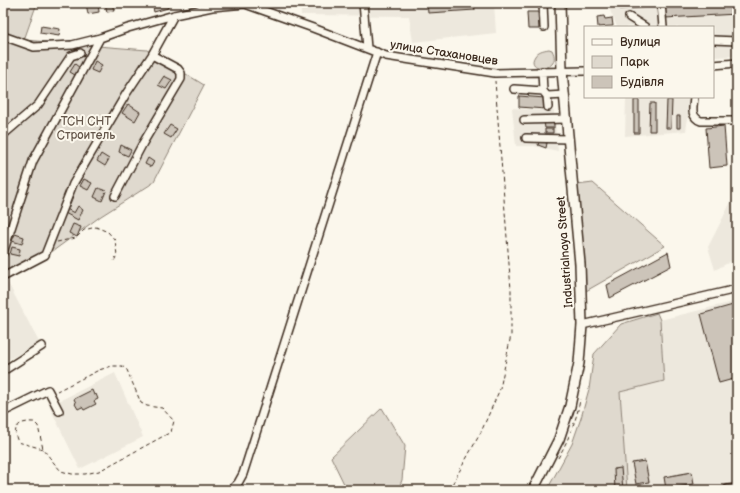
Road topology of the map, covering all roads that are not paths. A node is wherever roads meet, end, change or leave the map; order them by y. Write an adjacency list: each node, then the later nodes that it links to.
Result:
1 (363, 3): 15 (street)
2 (543, 3): 10 (street)
3 (560, 3): 21 (main road, Industrialnaya Street)
4 (661, 3): 9 (street)
5 (211, 5): 6 (street, улица Стахановцев); 15 (street, улица Стахановцев)
6 (174, 15): 12 (street, улица Стахановцев); 18 (street)
7 (629, 17): 8 (street)
8 (643, 26)
9 (663, 26)
10 (544, 27)
11 (3, 36): 12 (street, улица Стахановцев)
12 (100, 38): 36 (street)
13 (714, 40): 14 (street)
14 (737, 41)
15 (367, 48): 16 (street, улица Стахановцев)
16 (377, 52): 23 (street, улица Стахановцев); 45 (street)
17 (80, 53): 32 (street)
18 (152, 55): 35 (street); 37 (street)
19 (737, 64): 20 (street)
20 (714, 65)
21 (562, 71): 22 (street, улица Стахановцев); 23 (street, улица Стахановцев); 26 (main road, Industrialnaya Street)
22 (584, 71)
23 (542, 72): 25 (street)
24 (514, 89): 25 (street)
25 (545, 93): 26 (street); 28 (street)
26 (565, 95): 29 (main road, Industrialnaya Street)
27 (694, 98): 31 (street)
28 (548, 107)
29 (567, 119): 30 (street); 34 (main road, Industrialnaya Street)
30 (524, 120)
31 (737, 124)
32 (3, 135)
33 (526, 138): 34 (street)
34 (568, 139): 39 (main road, Industrialnaya Street)
35 (115, 196)
36 (3, 253)
37 (3, 277)
38 (737, 289): 39 (street)
39 (582, 325): 46 (main road, Industrialnaya Street)
40 (42, 346): 41 (street)
41 (3, 371)
42 (59, 411): 43 (street)
43 (3, 412)
44 (737, 488): 47 (main road)
45 (231, 490)
46 (533, 490)
47 (728, 490)

